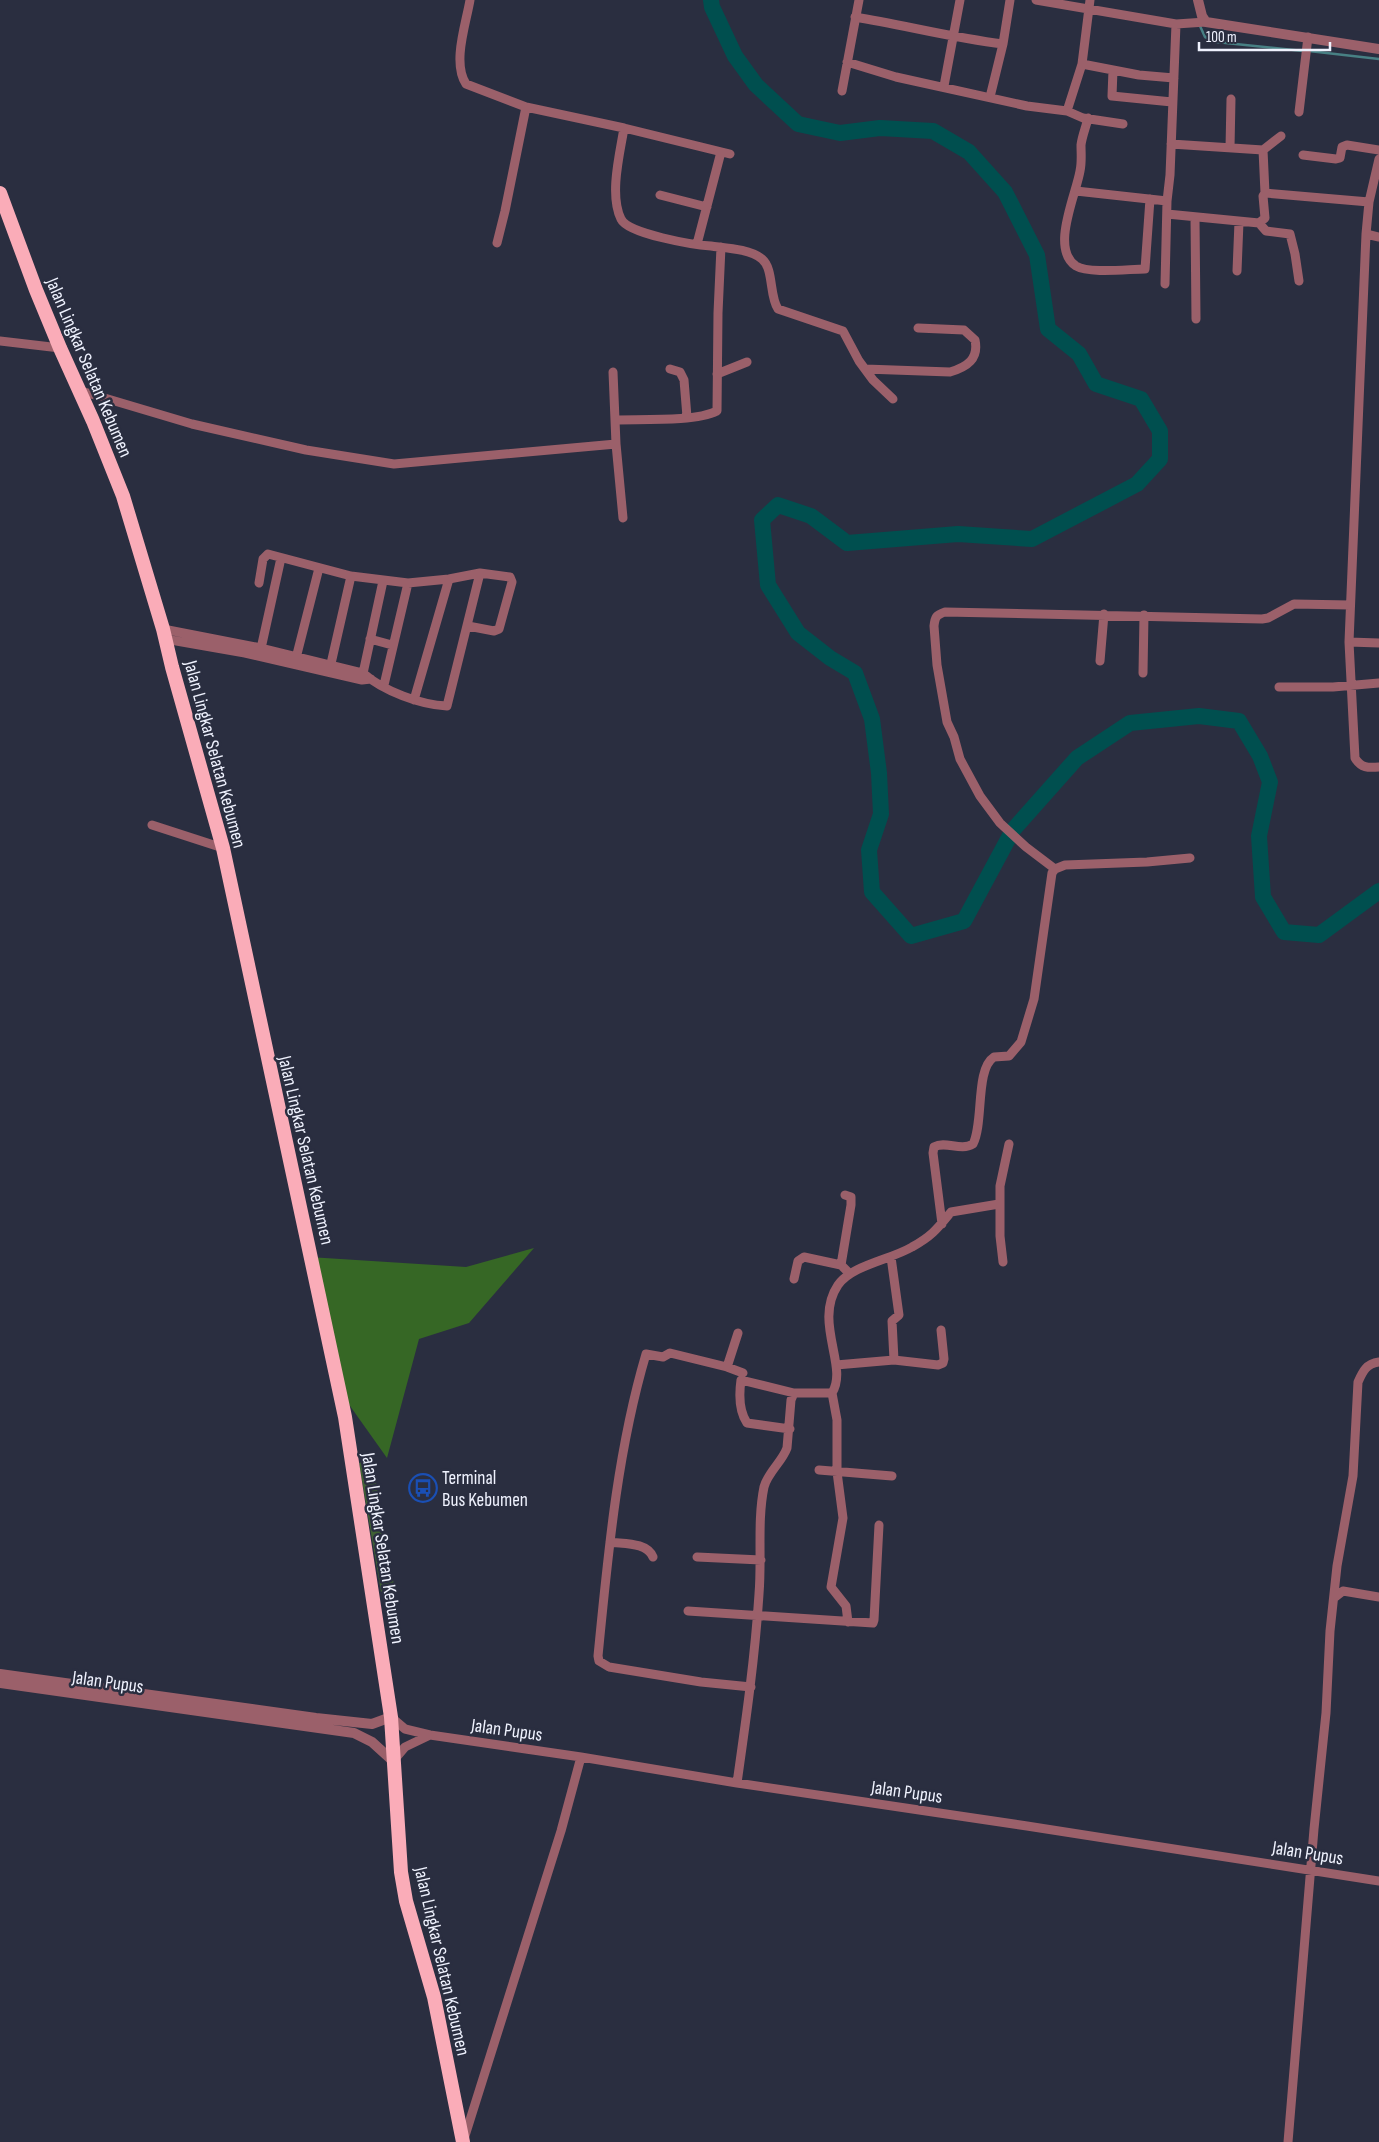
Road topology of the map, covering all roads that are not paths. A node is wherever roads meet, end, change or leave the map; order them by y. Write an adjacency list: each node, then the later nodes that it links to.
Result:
1 (470, 0): 25 (street)
2 (859, 0): 9 (street)
3 (960, 0): 12 (street)
4 (1010, 0): 13 (street)
5 (1036, 0): 7 (street)
6 (1198, 0): 10 (street)
7 (1048, 1): 8 (street)
8 (1090, 4): 11 (street); 17 (street)
9 (854, 17): 12 (street); 16 (street)
10 (1204, 22): 11 (street); 14 (street)
11 (1176, 24): 19 (street)
12 (953, 37): 13 (street); 20 (street)
13 (1003, 44): 22 (street)
14 (1307, 47): 15 (street); 27 (street)
15 (1379, 49)
16 (847, 62): 20 (street); 21 (street)
17 (1082, 64): 18 (street); 26 (street)
18 (1113, 70): 19 (street); 24 (street)
19 (1174, 78): 24 (street)
20 (944, 86): 22 (street)
21 (842, 91)
22 (990, 98): 26 (street)
23 (1232, 100): 33 (street)
24 (1172, 102): 32 (street)
25 (526, 107): 30 (street); 52 (street)
26 (1067, 112): 28 (street)
27 (1299, 112)
28 (1088, 118): 29 (street); 38 (street)
29 (1123, 124)
30 (624, 128): 45 (street); 53 (street)
31 (1281, 136): 34 (street)
32 (1171, 144): 33 (street); 43 (street)
33 (1230, 148): 34 (street)
34 (1263, 150): 40 (street)
35 (1379, 150): 36 (street)
36 (1303, 155)
37 (1379, 159): 44 (street)
38 (1076, 190): 42 (street); 42 (street)
39 (0, 193): 61 (highway, Jalan Lingkar Selatan Kebumen)
40 (1265, 194): 44 (street); 49 (street)
41 (660, 195): 45 (street)
42 (1150, 199): 43 (street)
43 (1166, 201): 46 (street)
44 (1369, 202): 50 (street)
45 (707, 207): 53 (street)
46 (1167, 214): 47 (street); 57 (street)
47 (1195, 218): 48 (street); 58 (street)
48 (1239, 222): 49 (street); 55 (street)
49 (1260, 223): 56 (street)
50 (1366, 234): 51 (street); 81 (street)
51 (1379, 237)
52 (497, 243)
53 (697, 244): 54 (street)
54 (721, 247): 64 (street); 66 (street)
55 (1237, 271)
56 (1299, 281)
57 (1165, 284)
58 (1196, 319)
59 (918, 328): 64 (street)
60 (0, 341): 61 (street)
61 (60, 348): 67 (highway, Jalan Lingkar Selatan Kebumen)
62 (747, 362): 66 (street)
63 (670, 369): 69 (street)
64 (865, 370): 68 (street)
65 (613, 372): 70 (street)
66 (717, 374): 69 (street)
67 (81, 391): 71 (street); 85 (highway, Jalan Lingkar Selatan Kebumen)
68 (893, 398)
69 (686, 417): 70 (street)
70 (615, 420): 71 (street)
71 (616, 444): 72 (street)
72 (623, 518)
73 (281, 558): 74 (street); 79 (street); 90 (street)
74 (319, 568): 76 (street); 91 (street)
75 (480, 573): 77 (street); 84 (street); 84 (street)
76 (351, 576): 78 (street); 93 (street)
77 (449, 579): 80 (street); 100 (street)
78 (383, 581): 80 (street); 86 (street)
79 (259, 583)
80 (408, 583): 89 (street)
81 (1350, 604): 83 (street); 87 (street)
82 (1104, 614): 83 (street); 92 (street); 105 (street)
83 (1144, 615): 94 (street)
84 (468, 626): 100 (street)
85 (164, 634): 90 (street); 103 (highway, Jalan Lingkar Selatan Kebumen)
86 (370, 639): 89 (street); 95 (street)
87 (1349, 642): 88 (street); 98 (street)
88 (1379, 643)
89 (392, 645): 97 (street)
90 (260, 652): 91 (street)
91 (295, 660): 93 (street)
92 (1100, 661)
93 (330, 668): 95 (street)
94 (1143, 673)
95 (365, 677): 97 (street)
96 (1379, 683): 98 (street)
97 (384, 685): 100 (street)
98 (1351, 685): 99 (street); 101 (street)
99 (1279, 687)
100 (414, 700)
101 (1379, 767)
102 (152, 825): 103 (street)
103 (223, 848): 141 (highway, Jalan Lingkar Selatan Kebumen)
104 (1190, 858): 105 (street)
105 (1055, 869): 109 (street)
106 (1009, 1144): 108 (street)
107 (845, 1195): 112 (street)
108 (999, 1204): 109 (street); 111 (street)
109 (942, 1224): 110 (street)
110 (891, 1257): 113 (street); 117 (street)
111 (1003, 1262)
112 (841, 1265): 113 (street); 114 (street)
113 (849, 1274): 119 (street)
114 (794, 1279)
115 (941, 1330): 117 (street)
116 (738, 1333): 120 (street)
117 (894, 1360): 119 (street)
118 (1379, 1362): 134 (street)
119 (836, 1365): 122 (street)
120 (727, 1366): 121 (street); 129 (street)
121 (743, 1374): 123 (street); 124 (street)
122 (832, 1393): 123 (street); 126 (street)
123 (794, 1394): 124 (street)
124 (790, 1429): 132 (street)
125 (819, 1470): 126 (street)
126 (837, 1472): 127 (street); 137 (street)
127 (892, 1476)
128 (879, 1525): 137 (street)
129 (610, 1542): 130 (street); 140 (street)
130 (653, 1557)
131 (696, 1557): 132 (street)
132 (761, 1560): 136 (street)
133 (1379, 1597): 134 (street)
134 (1334, 1598): 146 (street)
135 (688, 1611): 136 (street)
136 (758, 1615): 137 (street); 140 (street)
137 (848, 1622)
138 (0, 1674): 141 (street, Jalan Pupus)
139 (0, 1683): 144 (street, Jalan Pupus)
140 (751, 1687): 145 (street)
141 (391, 1717): 142 (street, Jalan Pupus); 144 (highway, Jalan Lingkar Selatan Kebumen)
142 (430, 1735): 143 (street, Jalan Pupus); 144 (street)
143 (581, 1757): 145 (street, Jalan Pupus); 148 (street)
144 (393, 1761): 148 (highway, Jalan Lingkar Selatan Kebumen)
145 (737, 1783): 146 (street, Jalan Pupus)
146 (1312, 1871): 147 (street, Jalan Pupus); 149 (street)
147 (1379, 1881)
148 (463, 2142)
149 (1288, 2142)

